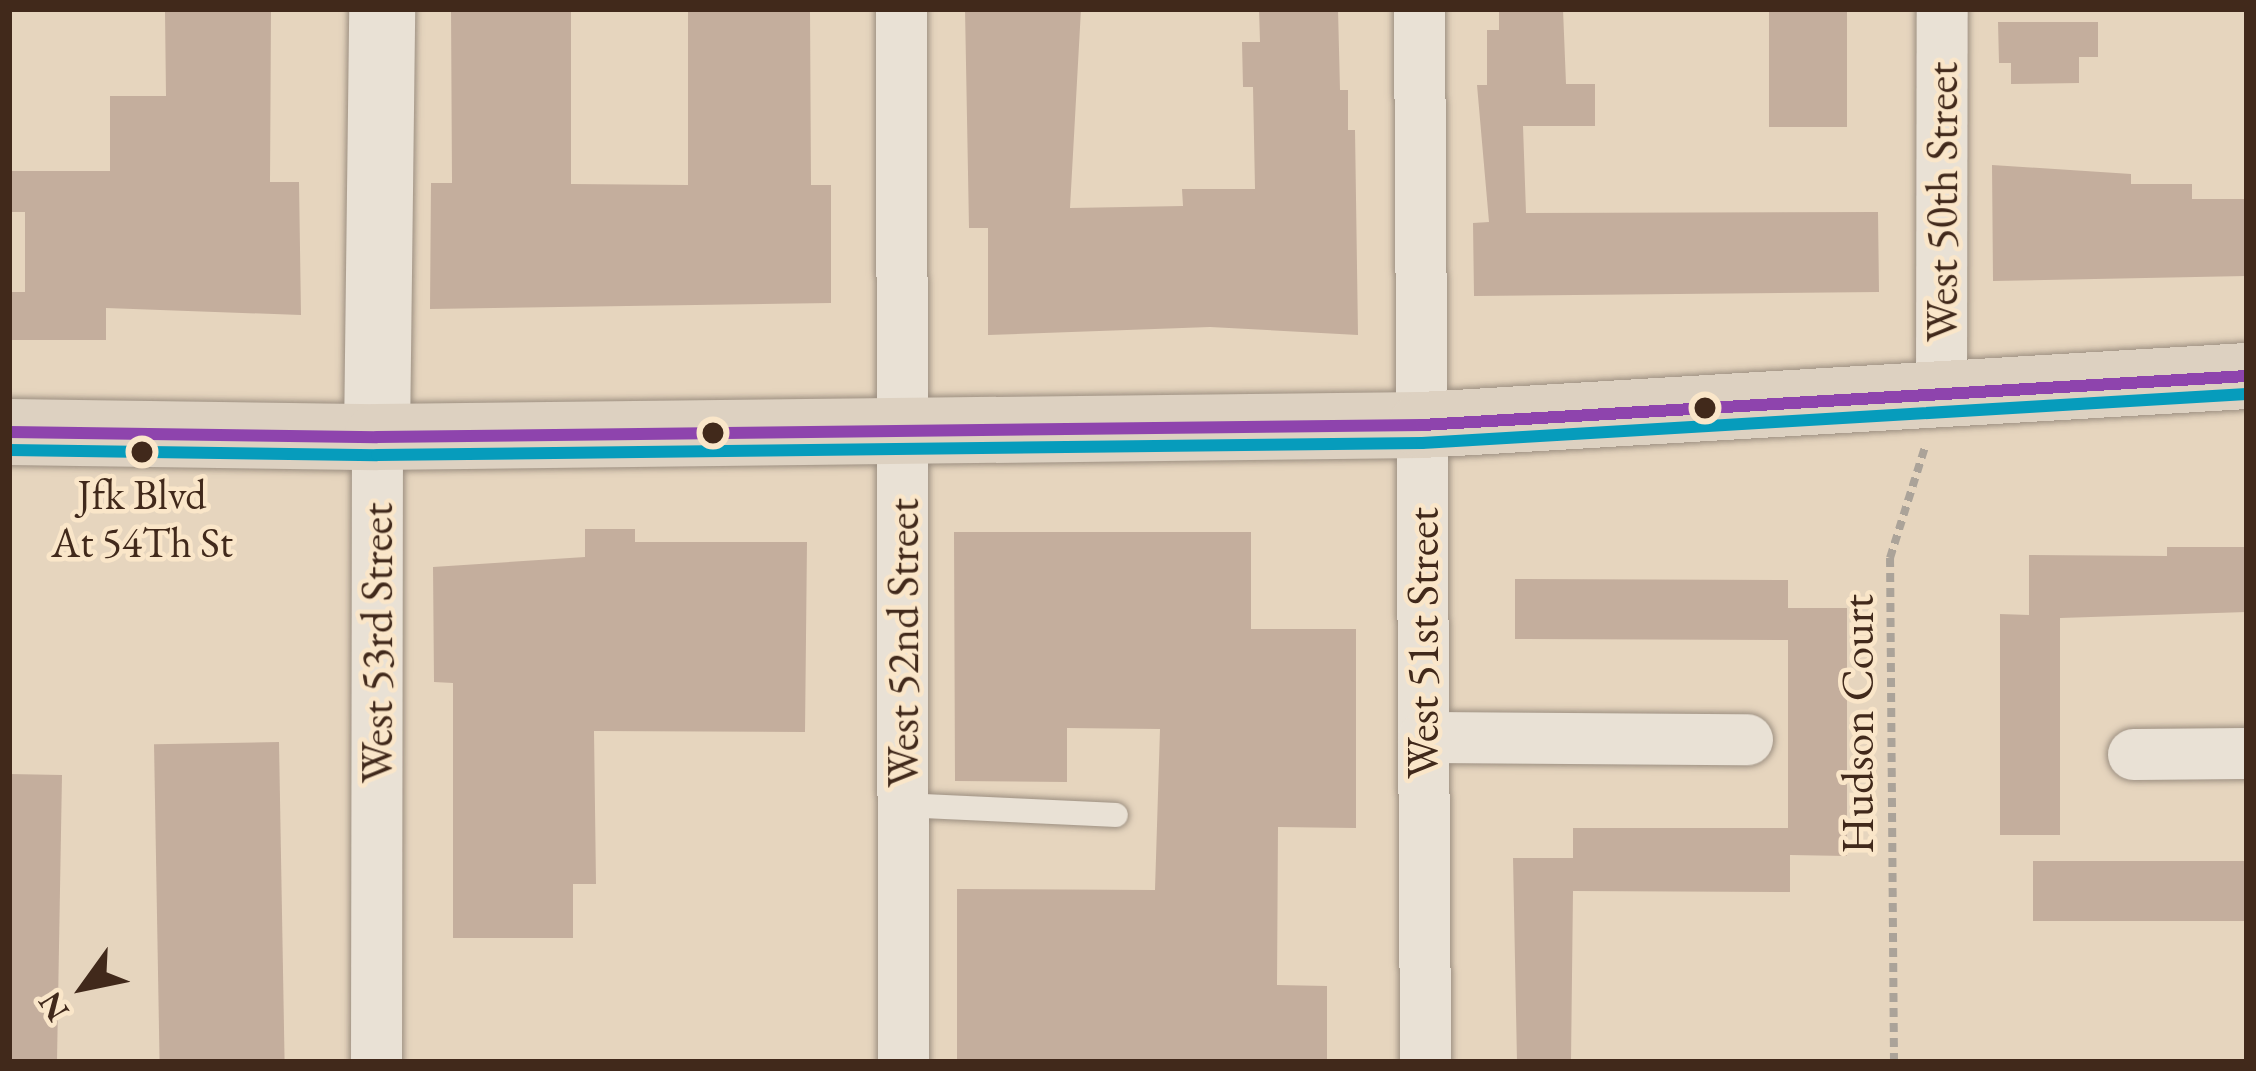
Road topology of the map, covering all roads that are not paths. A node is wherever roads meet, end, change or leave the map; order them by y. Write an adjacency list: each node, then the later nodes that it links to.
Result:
1 (382, 9): 10 (street, West 53rd Street)
2 (901, 9): 8 (street, West 52nd Street)
3 (1420, 9): 7 (street, West 51st Street)
4 (1942, 9): 6 (street, West 50th Street)
5 (2247, 376): 6 (main road)
6 (1941, 394): 7 (main road)
7 (1422, 425): 8 (main road); 11 (street, West 51st Street)
8 (902, 428): 10 (main road); 15 (street, West 52nd Street)
9 (9, 432): 10 (main road)
10 (377, 436): 17 (street, West 53rd Street)
11 (1423, 737): 12 (street); 19 (street, West 51st Street)
12 (1747, 739)
13 (2247, 753): 14 (street)
14 (2133, 754)
15 (903, 805): 16 (lane); 18 (street, West 52nd Street)
16 (1116, 814)
17 (376, 1062)
18 (903, 1062)
19 (1425, 1062)

